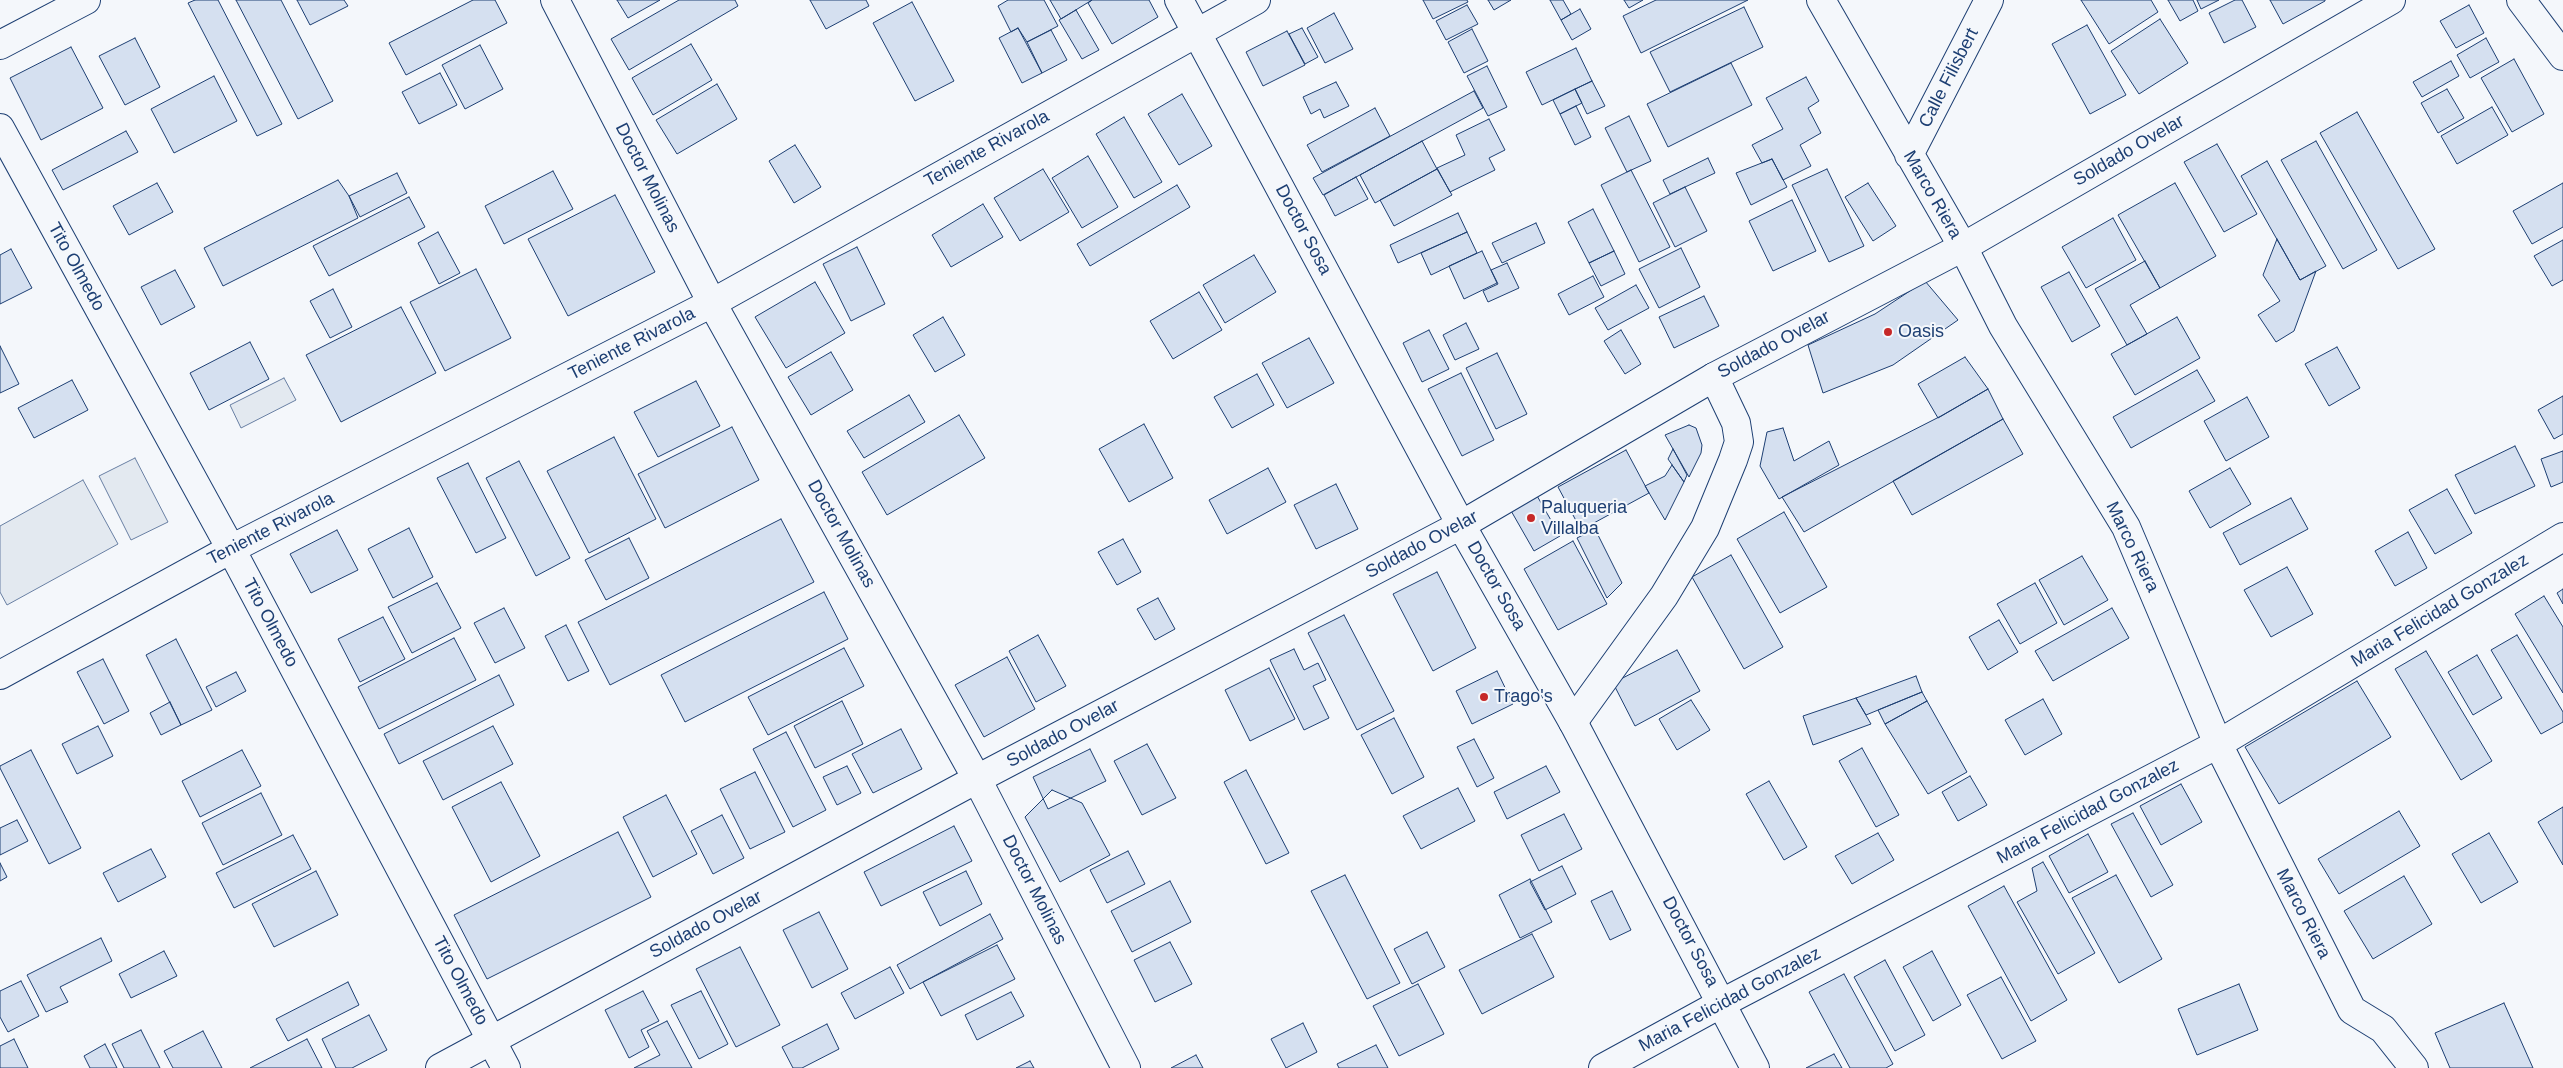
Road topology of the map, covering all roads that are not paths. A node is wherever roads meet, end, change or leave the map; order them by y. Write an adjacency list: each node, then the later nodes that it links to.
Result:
1 (86, 0): 10 (street)
2 (555, 0): 15 (street, Doctor Molinas)
3 (1179, 0): 9 (street, Doctor Sosa)
4 (1256, 0): 9 (street, Teniente Rivarola)
5 (1821, 0): 13 (street, Marco Riera)
6 (1989, 0): 13 (street, Calle Filisbert)
7 (2391, 0): 14 (street, Soldado Ovelar)
8 (2521, 0): 11 (street)
9 (1196, 32): 15 (street, Teniente Rivarola); 17 (street, Doctor Sosa)
10 (0, 45)
11 (2563, 56)
12 (0, 128): 19 (street, Tito Olmedo)
13 (1909, 155): 14 (street, Marco Riera)
14 (1962, 247): 16 (street, Soldado Ovelar); 22 (street, Marco Riera)
15 (712, 303): 19 (street, Teniente Rivarola); 23 (street, Doctor Molinas)
16 (1714, 377): 17 (street, Soldado Ovelar); 21 (street)
17 (1462, 525): 21 (street, Doctor Sosa); 23 (street, Soldado Ovelar)
18 (2563, 537): 22 (street, Maria Felicidad Gonzalez)
19 (231, 549): 20 (street, Teniente Rivarola); 25 (street, Tito Olmedo)
20 (0, 674)
21 (1573, 722): 24 (street, Doctor Sosa)
22 (2218, 744): 24 (street, Maria Felicidad Gonzalez); 31 (street, Marco Riera)
23 (977, 779): 25 (street, Soldado Ovelar); 28 (street, Doctor Molinas)
24 (1722, 1003): 29 (street, Maria Felicidad Gonzalez); 30 (street, Doctor Sosa)
25 (492, 1040): 26 (street, Soldado Ovelar); 27 (street, Tito Olmedo)
26 (440, 1068)
27 (506, 1068)
28 (1126, 1068)
29 (1603, 1068)
30 (1755, 1068)
31 (2414, 1068)

